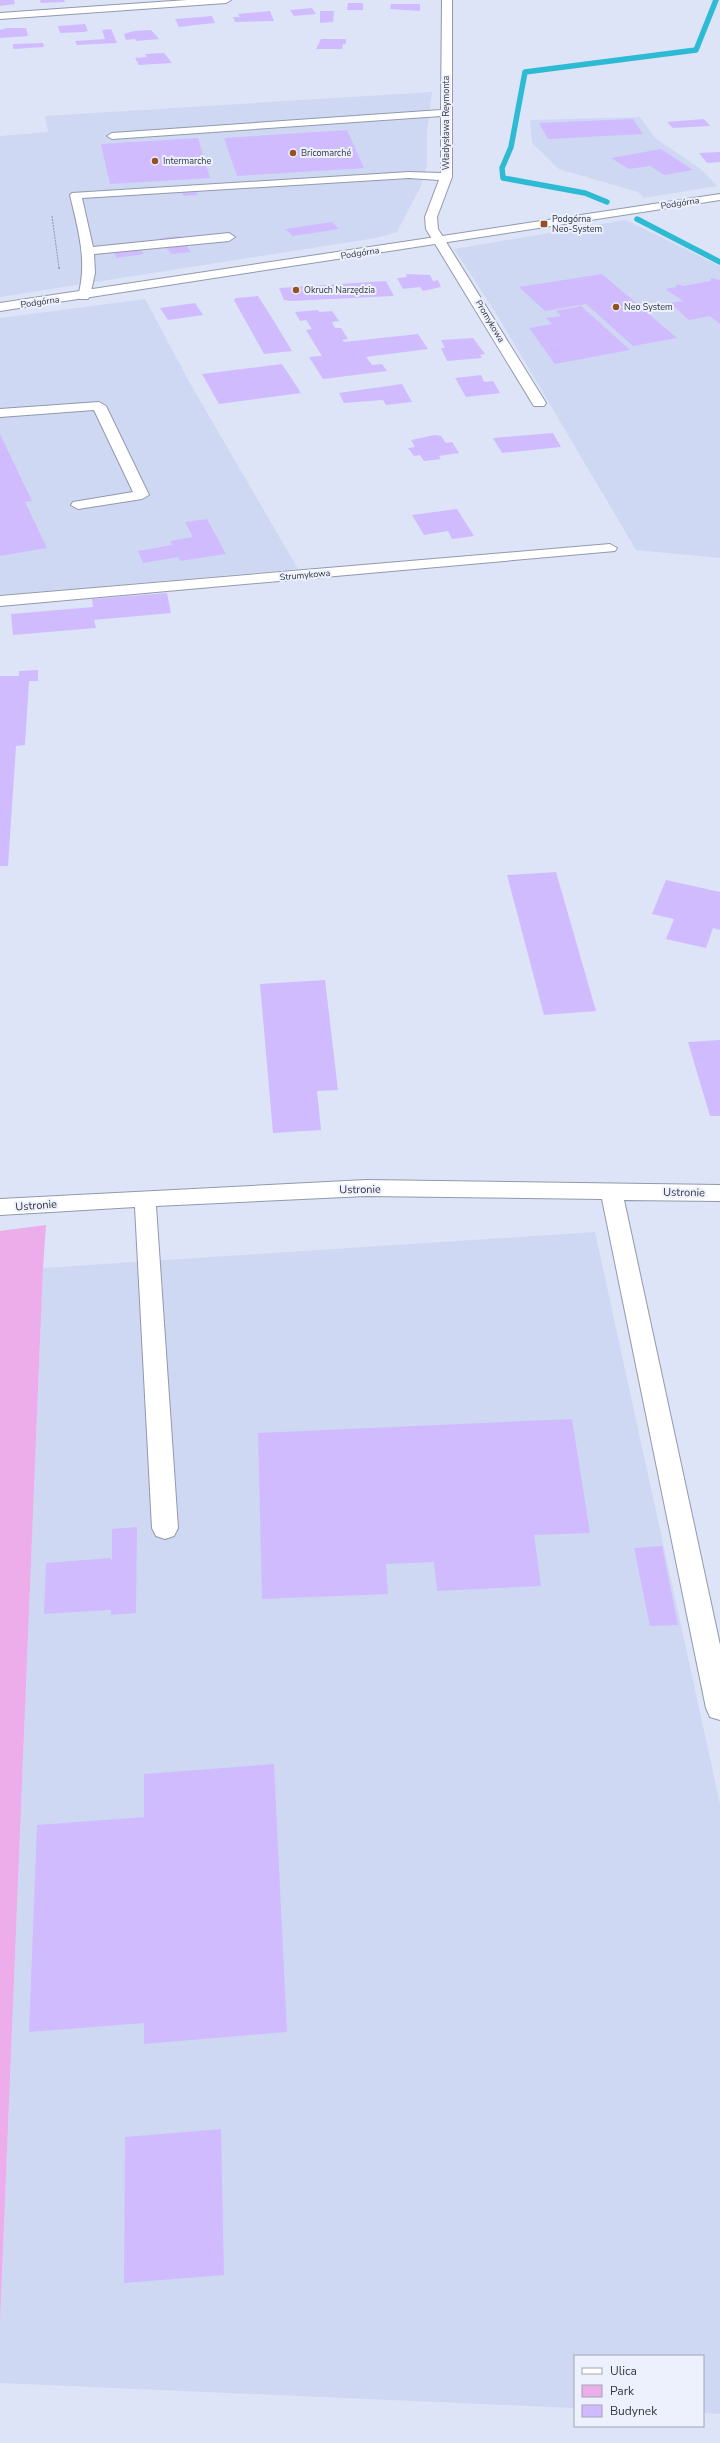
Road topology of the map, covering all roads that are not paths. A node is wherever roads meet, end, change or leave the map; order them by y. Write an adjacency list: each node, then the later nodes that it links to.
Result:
1 (226, 0): 3 (street)
2 (447, 0): 4 (street, Władysława Reymonta)
3 (0, 16)
4 (445, 114): 5 (street); 6 (street, Władysława Reymonta)
5 (112, 136)
6 (446, 177): 9 (street, Władysława Reymonta); 10 (street)
7 (720, 197): 9 (street, Podgórna)
8 (229, 237): 10 (street)
9 (440, 240): 11 (street, Podgórna); 13 (street, Promykowa)
10 (86, 251): 11 (street)
11 (84, 296): 12 (street, Podgórna)
12 (0, 307)
13 (539, 403)
14 (0, 413): 15 (street)
15 (78, 505)
16 (610, 548): 17 (street, Strumykowa)
17 (0, 602)
18 (611, 1191): 19 (street, Ustronie); 20 (street, Ustronie); 23 (street)
19 (720, 1193)
20 (145, 1199): 21 (street, Ustronie); 22 (street)
21 (0, 1207)
22 (165, 1528)
23 (720, 1708)

